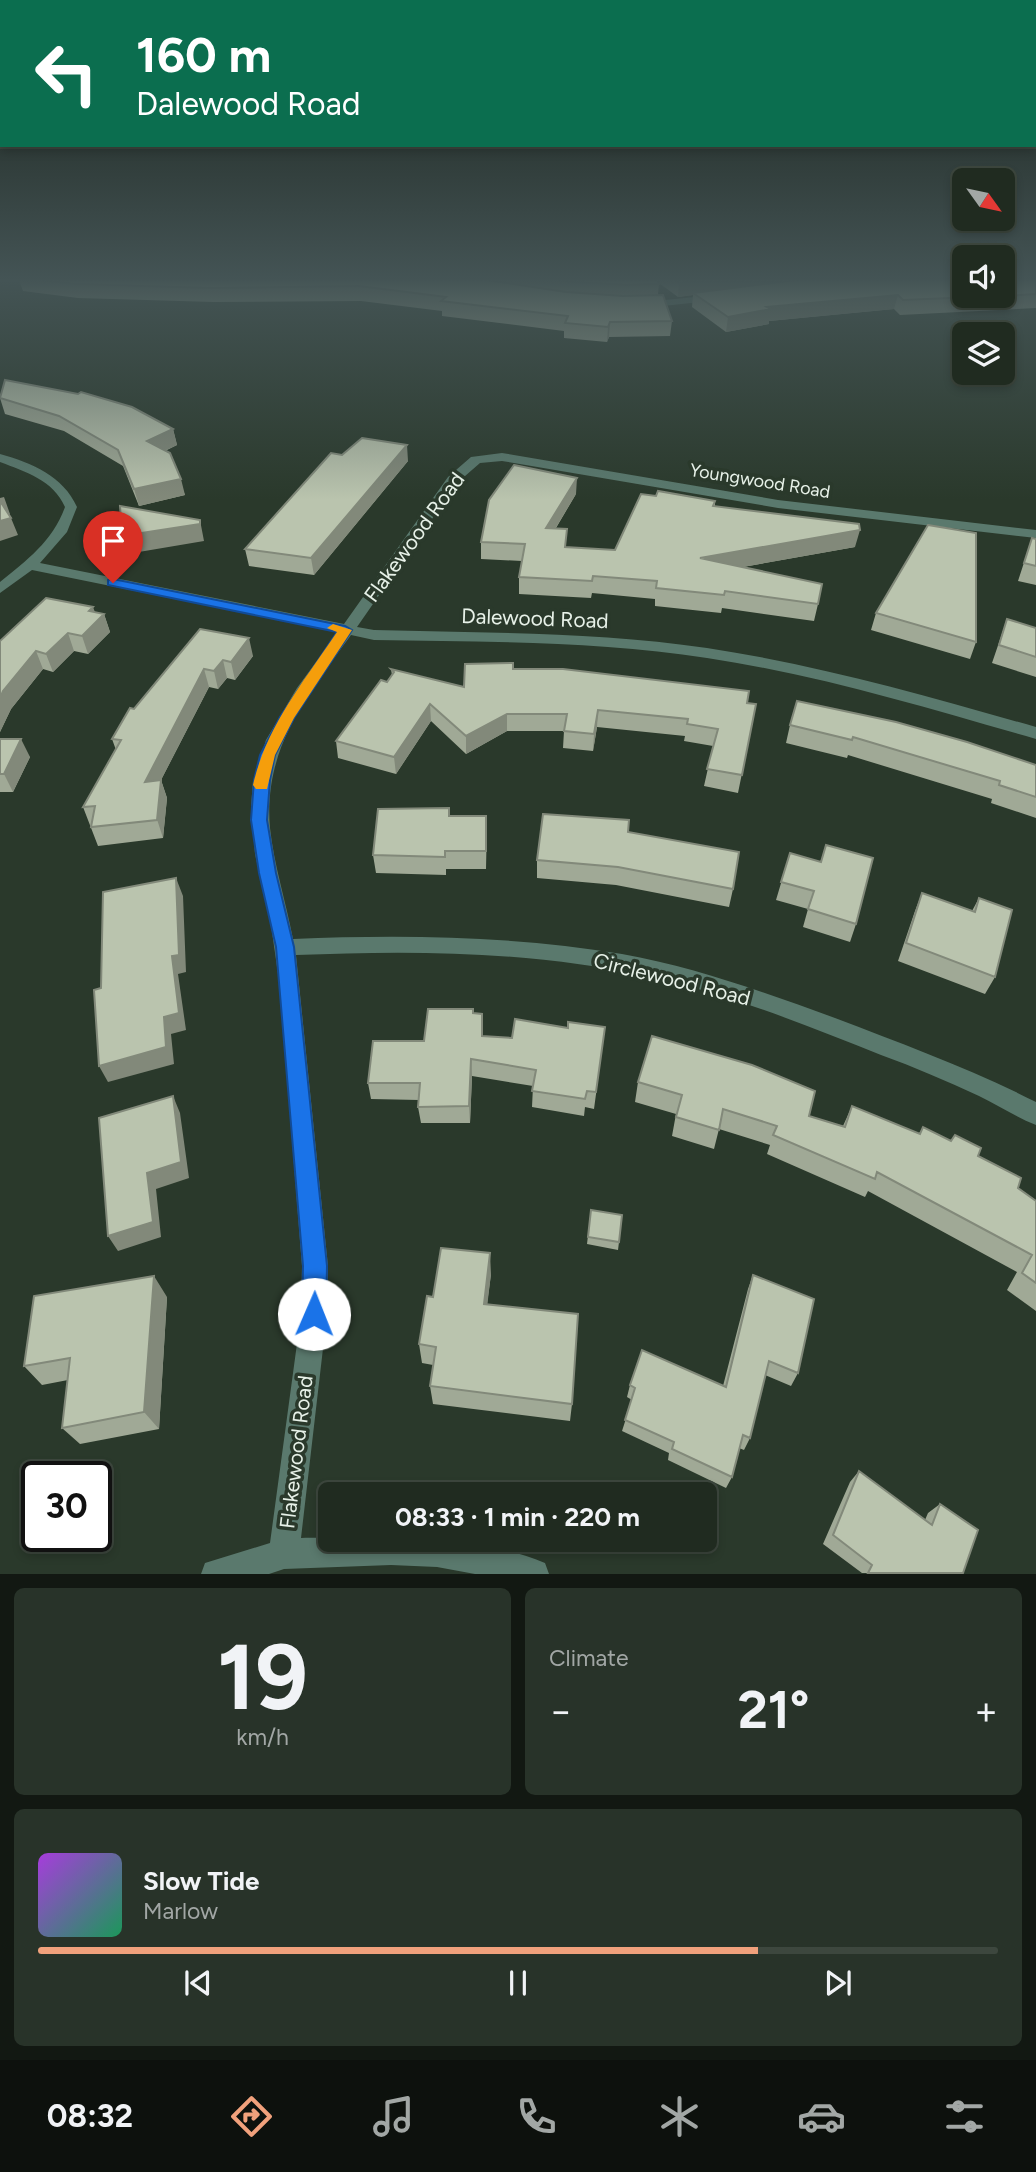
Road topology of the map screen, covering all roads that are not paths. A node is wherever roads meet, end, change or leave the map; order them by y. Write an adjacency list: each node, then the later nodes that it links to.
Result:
1 (0, 458): 4 (street)
2 (479, 458): 3 (street, Youngwood Road); 6 (street, Flakewood Road)
3 (1036, 534)
4 (29, 565): 5 (street); 6 (street, Dalewood Road)
5 (0, 589)
6 (345, 630): 7 (street, Dalewood Road); 8 (street, Flakewood Road)
7 (1036, 733)
8 (285, 947): 9 (street, Circlewood Road); 10 (street, Flakewood Road)
9 (1036, 1114)
10 (284, 1555): 11 (street); 12 (street)
11 (216, 1573)
12 (534, 1573)

